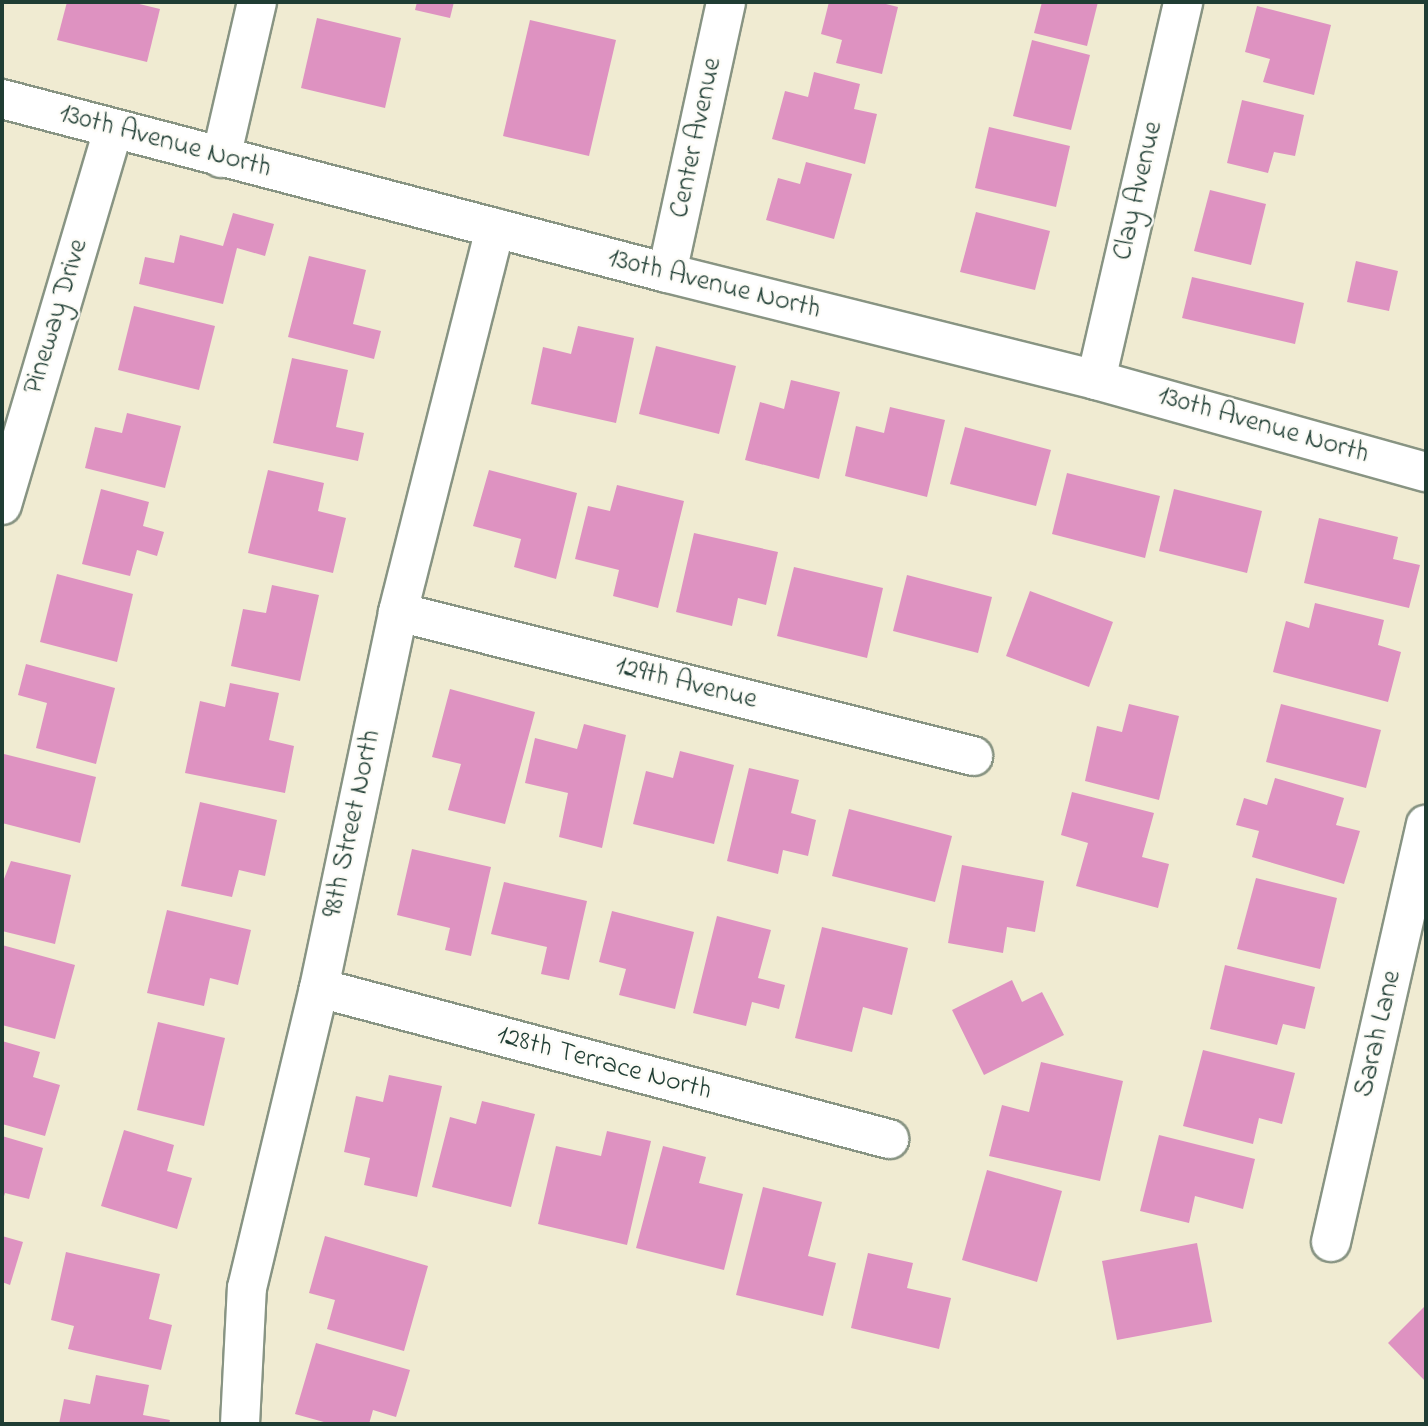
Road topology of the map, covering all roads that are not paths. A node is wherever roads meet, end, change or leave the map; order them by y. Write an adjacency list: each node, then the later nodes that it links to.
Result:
1 (257, 2): 6 (street)
2 (726, 2): 8 (street, Center Avenue)
3 (1183, 2): 9 (street, Clay Avenue)
4 (2, 99): 5 (street, 130th Avenue North)
5 (113, 130): 6 (street, 130th Avenue North); 11 (street, Pineway Drive)
6 (221, 158): 7 (street, 130th Avenue North)
7 (495, 228): 8 (street, 130th Avenue North); 12 (street, 98th Street North)
8 (667, 274): 9 (street, 130th Avenue North)
9 (1096, 380): 10 (street, 130th Avenue North)
10 (1426, 472)
11 (2, 505)
12 (398, 612): 13 (street, 129th Avenue); 15 (street, 98th Street North)
13 (973, 756)
14 (1426, 825): 17 (street, Sarah Lane)
15 (318, 988): 16 (street, 128th Terrace North); 18 (street, 98th Street North)
16 (889, 1139)
17 (1331, 1242)
18 (240, 1424)

